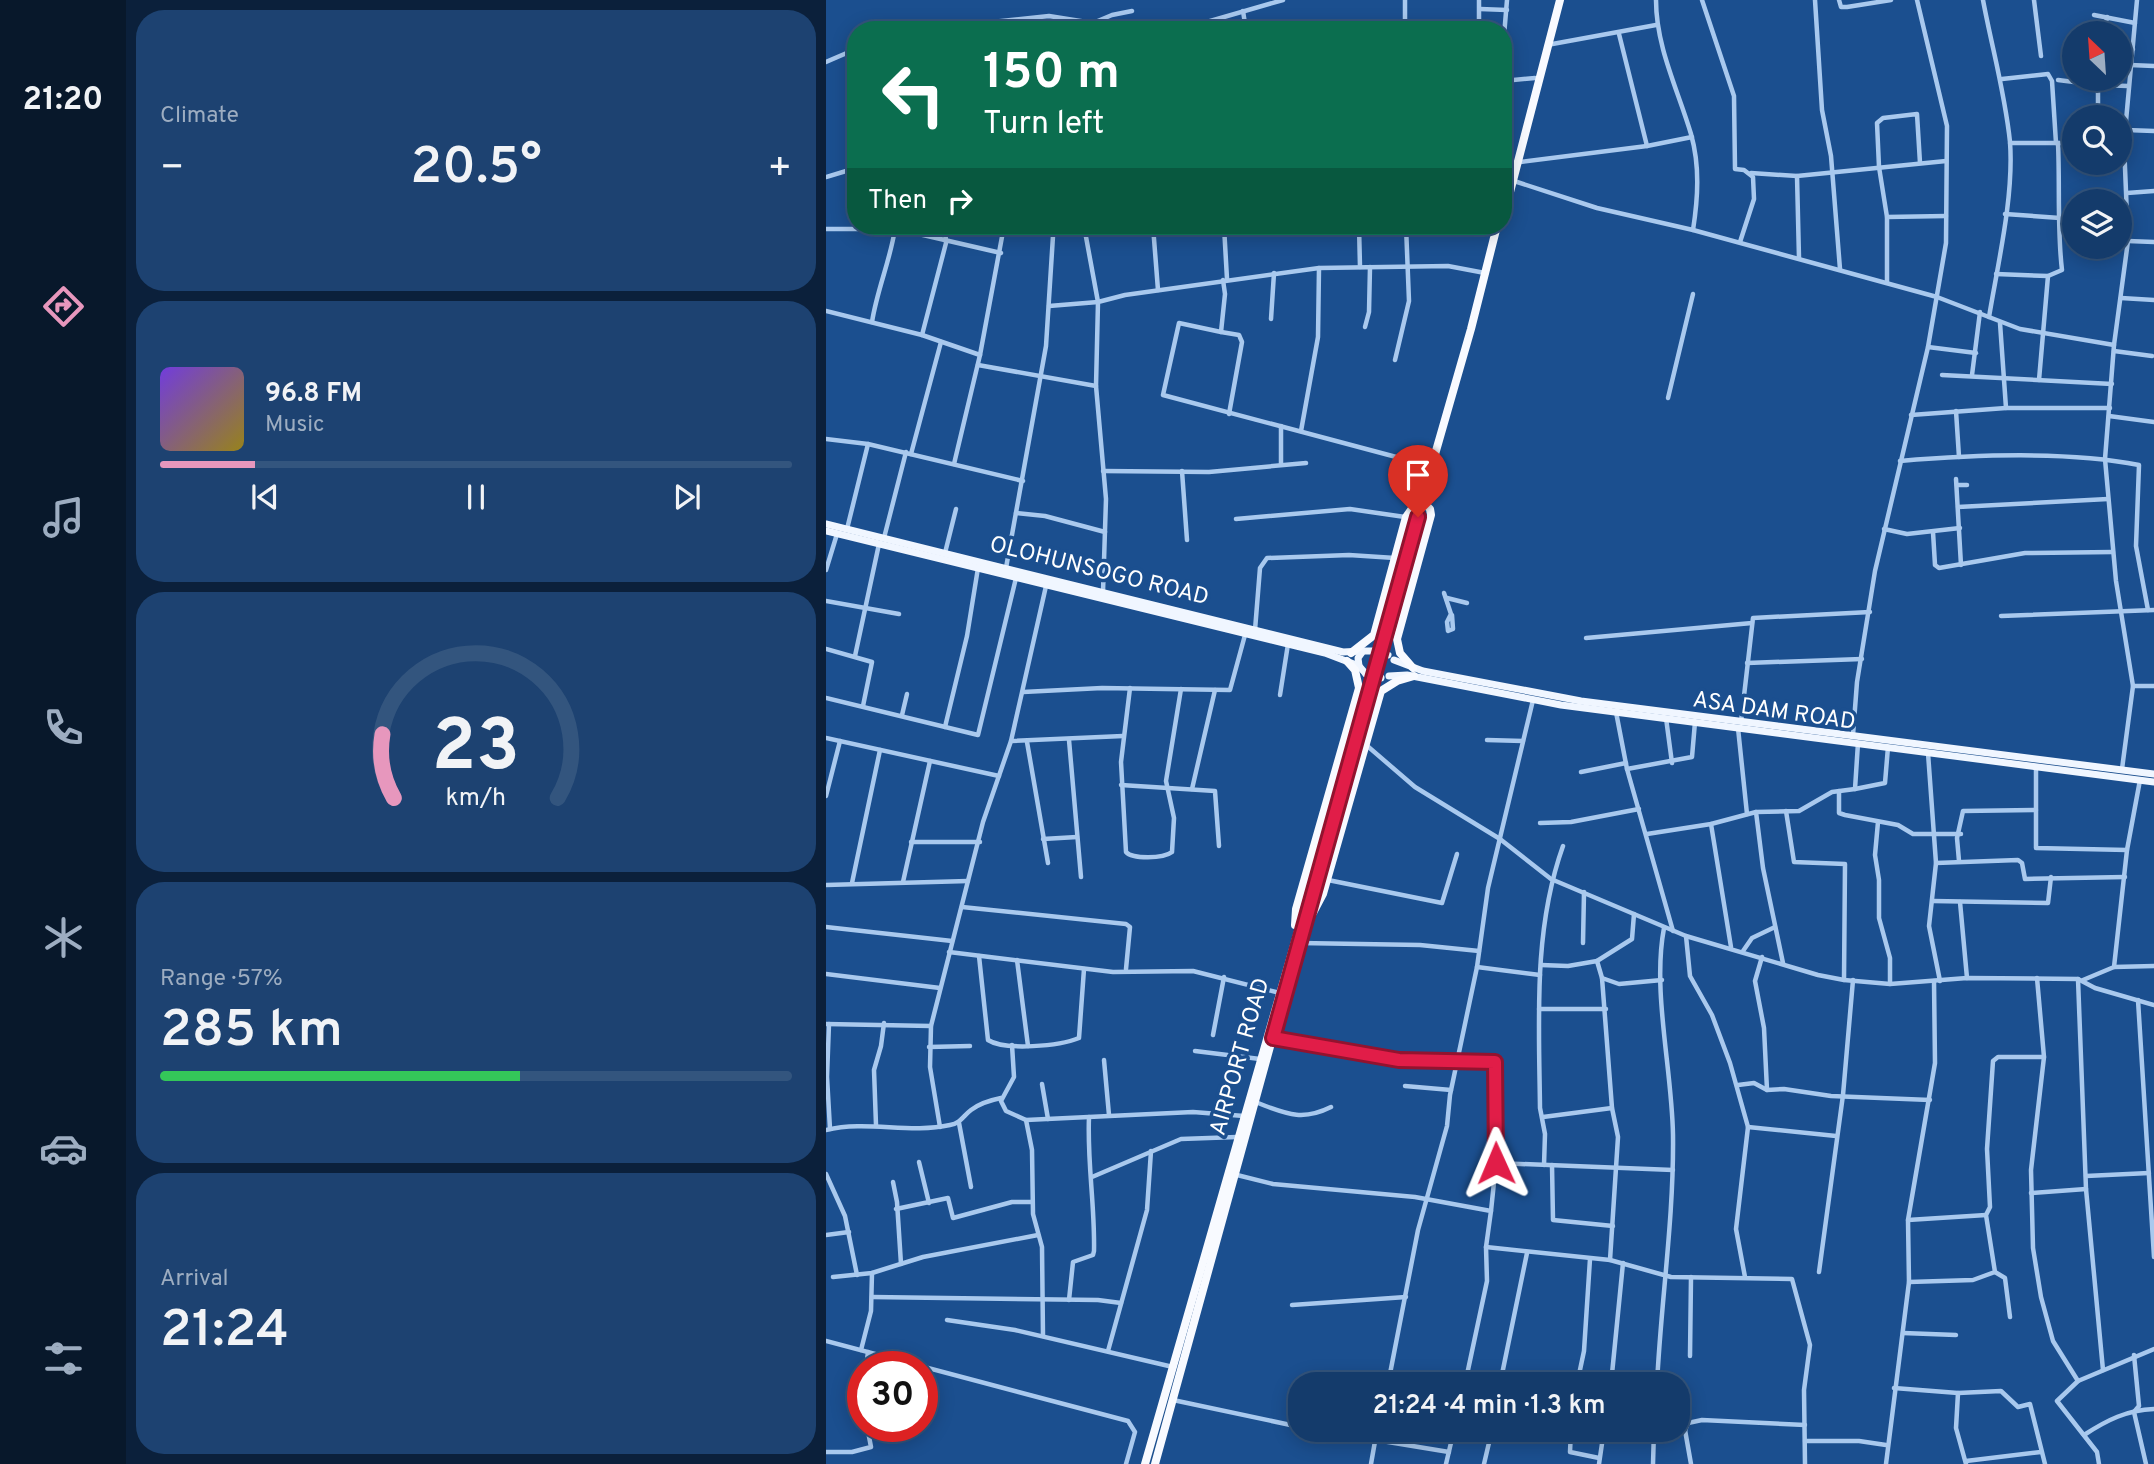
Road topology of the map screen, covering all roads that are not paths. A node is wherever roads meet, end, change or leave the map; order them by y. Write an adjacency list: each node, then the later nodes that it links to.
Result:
1 (1283, 0): 18 (street)
2 (1405, 0): 26 (street)
3 (1479, 0): 15 (street)
4 (1507, 0): 16 (street)
5 (1558, 0): 33 (highway)
6 (1656, 0): 31 (street)
7 (1702, 0): 61 (street)
8 (1815, 0): 60 (street)
9 (1839, 0): 10 (street)
10 (1891, 0)
11 (1917, 0): 53 (street)
12 (1983, 0): 42 (street)
13 (2034, 0): 37 (street)
14 (2137, 0): 30 (street)
15 (1480, 9): 16 (street); 27 (street)
16 (1507, 9): 28 (street)
17 (1132, 11): 23 (street)
18 (1243, 11): 24 (street); 25 (street)
19 (2094, 15): 20 (street)
20 (2107, 17): 29 (street); 30 (street)
21 (1002, 21): 22 (street)
22 (1080, 21)
23 (1097, 21)
24 (1210, 21)
25 (1245, 21)
26 (1405, 21)
27 (1479, 21)
28 (1506, 21)
29 (2106, 21)
30 (2135, 23): 34 (street)
31 (1656, 25): 32 (street); 48 (street)
32 (1619, 34): 33 (street); 52 (street)
33 (1546, 45): 41 (highway); 54 (highway)
34 (2133, 49): 36 (street)
35 (847, 53): 38 (street)
36 (2132, 54)
37 (2041, 56)
38 (826, 62)
39 (2132, 65): 40 (street)
40 (2154, 66)
41 (1535, 78): 43 (street); 54 (highway)
42 (2002, 79): 49 (street); 50 (street)
43 (1512, 80)
44 (2058, 80): 45 (street)
45 (2062, 80)
46 (2132, 130): 47 (street)
47 (2154, 131)
48 (1692, 137): 52 (street); 74 (street)
49 (2010, 143): 50 (street); 68 (street)
50 (2057, 144): 51 (street); 71 (street)
51 (2062, 144)
52 (1647, 146): 54 (street)
53 (1946, 161): 55 (street); 69 (street)
54 (1515, 163): 59 (highway); 64 (highway)
55 (1920, 163): 56 (street); 56 (street)
56 (1879, 167): 60 (street); 70 (street)
57 (826, 170): 63 (street)
58 (847, 171): 63 (street)
59 (1512, 172)
60 (1833, 172): 62 (street); 98 (street)
61 (1751, 173): 62 (street); 88 (street)
62 (1797, 176): 92 (street)
63 (827, 177)
64 (1514, 181): 65 (highway); 74 (street)
65 (1512, 188)
66 (2154, 191): 67 (street)
67 (2132, 193)
68 (2005, 214): 71 (street); 101 (street)
69 (1946, 216): 70 (street); 107 (street)
70 (1887, 217): 104 (street)
71 (2060, 218): 102 (street)
72 (826, 229): 73 (street)
73 (847, 229)
74 (1693, 230): 88 (street)
75 (895, 235): 116 (street)
76 (919, 235): 90 (street)
77 (946, 235): 90 (street)
78 (1003, 235): 91 (street)
79 (1052, 235): 111 (street)
80 (1086, 235): 110 (street)
81 (1154, 235): 105 (street)
82 (1224, 235): 103 (street)
83 (1359, 235): 95 (street)
84 (1407, 235): 94 (street)
85 (1496, 235): 100 (highway)
86 (1496, 235): 161 (highway)
87 (2132, 241): 89 (street)
88 (1741, 242): 92 (street)
89 (2154, 242)
90 (946, 243): 91 (street); 120 (street)
91 (1001, 253): 126 (street)
92 (1799, 258): 98 (street)
93 (2126, 259): 108 (street)
94 (1410, 265): 96 (street); 100 (street); 128 (street)
95 (1360, 267): 96 (street); 97 (street)
96 (1370, 267): 118 (street)
97 (1319, 268): 99 (street); 146 (street)
98 (1840, 269): 104 (street)
99 (1274, 273): 103 (street); 115 (street)
100 (1485, 274): 156 (highway)
101 (1996, 274): 102 (street); 114 (street)
102 (2048, 276): 121 (street)
103 (1225, 280): 105 (street); 119 (street)
104 (1887, 282): 107 (street)
105 (1158, 290): 110 (street)
106 (1693, 294): 137 (street)
107 (1937, 296): 113 (street); 123 (street)
108 (2121, 298): 109 (street); 124 (street)
109 (2154, 300)
110 (1098, 302): 111 (street); 136 (street)
111 (1049, 306): 132 (street)
112 (826, 311): 116 (street)
113 (1980, 312): 114 (street); 125 (street)
114 (1989, 317): 117 (street)
115 (1270, 320)
116 (872, 322): 120 (street)
117 (2000, 323): 121 (street); 133 (street)
118 (1365, 327)
119 (1221, 332): 141 (street); 141 (street)
120 (922, 335): 122 (street)
121 (2042, 335): 124 (street); 134 (street)
122 (941, 342): 126 (street); 149 (street)
123 (1928, 347): 125 (street); 142 (street)
124 (2114, 348): 127 (street); 135 (street)
125 (1976, 353): 131 (street)
126 (980, 355): 129 (street)
127 (2152, 356)
128 (1395, 360)
129 (978, 365): 132 (street); 154 (street)
130 (1942, 375): 131 (street)
131 (1972, 376): 133 (street)
132 (1042, 378): 136 (street); 159 (street)
133 (2005, 379): 134 (street); 138 (street)
134 (2039, 380): 135 (street)
135 (2112, 384): 139 (street)
136 (1096, 386): 157 (street)
137 (1668, 398)
138 (2006, 408): 139 (street); 140 (street)
139 (2110, 408): 143 (street)
140 (1956, 411): 142 (street); 150 (street)
141 (1229, 414): 145 (street)
142 (1911, 415): 152 (street)
143 (2109, 416): 144 (street); 151 (street)
144 (2154, 422)
145 (1282, 426): 146 (street); 155 (street)
146 (1301, 431): 156 (street)
147 (826, 439): 148 (street)
148 (868, 444): 149 (street); 170 (street)
149 (909, 453): 154 (street); 177 (street)
150 (1959, 457): 151 (street); 152 (street)
151 (2105, 459): 162 (street); 191 (street)
152 (1900, 461): 171 (street)
153 (1306, 463): 155 (street)
154 (954, 464): 159 (street)
155 (1281, 464): 158 (street)
156 (1430, 466): 161 (highway)
157 (1103, 471): 158 (street); 173 (street)
158 (1182, 471): 176 (street)
159 (1023, 481): 165 (street)
160 (1967, 485): 163 (street)
161 (1422, 498): 166 (highway); 203 (highway); 207 (highway)
162 (2108, 499): 163 (street); 178 (street)
163 (1958, 507): 169 (street)
164 (956, 509): 179 (street)
165 (1016, 513): 173 (street); 183 (street)
166 (1406, 517): 167 (street); 180 (highway)
167 (1236, 519)
168 (826, 524): 170 (main road, OLOHUNSOGO ROAD)
169 (1959, 528): 174 (street); 181 (street)
170 (847, 529): 177 (main road, OLOHUNSOGO ROAD)
171 (1884, 529): 174 (street); 192 (street)
172 (826, 531): 175 (main road, OLOHUNSOGO ROAD)
173 (1105, 532): 187 (street)
174 (1933, 532): 181 (street)
175 (837, 533): 177 (main road, OLOHUNSOGO ROAD); 184 (street)
176 (1187, 540)
177 (881, 541): 179 (main road, OLOHUNSOGO ROAD); 182 (main road, OLOHUNSOGO ROAD); 190 (street)
178 (2113, 552): 181 (street); 193 (street)
179 (945, 554): 183 (main road, OLOHUNSOGO ROAD)
180 (1396, 558): 199 (street); 201 (highway)
181 (1961, 565)
182 (978, 568): 185 (main road, OLOHUNSOGO ROAD); 233 (street)
183 (1006, 569): 187 (main road, OLOHUNSOGO ROAD)
184 (826, 570)
185 (1017, 578): 186 (main road, OLOHUNSOGO ROAD); 233 (street)
186 (1046, 586): 195 (main road, OLOHUNSOGO ROAD); 221 (street)
187 (1103, 592): 195 (main road, OLOHUNSOGO ROAD)
188 (826, 601): 190 (street)
189 (1467, 604): 196 (street)
190 (865, 608): 194 (street); 206 (street)
191 (2151, 610): 193 (street)
192 (1870, 612): 198 (street); 210 (street)
193 (2123, 613): 197 (street); 215 (street)
194 (900, 614)
195 (1176, 614): 199 (main road, OLOHUNSOGO ROAD); 200 (main road, OLOHUNSOGO ROAD)
196 (1451, 614)
197 (2001, 615)
198 (1752, 623): 202 (street); 211 (street)
199 (1255, 630): 208 (main road, OLOHUNSOGO ROAD)
200 (1245, 635): 204 (main road, OLOHUNSOGO ROAD); 219 (street)
201 (1374, 635): 207 (highway); 208 (highway)
202 (1586, 638)
203 (1397, 639): 209 (highway); 212 (highway)
204 (1288, 644): 208 (main road, OLOHUNSOGO ROAD); 223 (street)
205 (826, 649): 206 (street)
206 (855, 656): 226 (street)
207 (1371, 656): 208 (main road, OLOHUNSOGO ROAD); 209 (main road, ASA DAM ROAD, bridge); 213 (highway, AIRPORT ROAD); 213 (main road); 307 (highway, AIRPORT ROAD)
208 (1349, 657): 213 (main road, OLOHUNSOGO ROAD); 214 (highway)
209 (1391, 657): 212 (main road, ASA DAM ROAD); 213 (main road)
210 (1862, 659): 211 (street); 234 (street)
211 (1747, 663): 232 (street)
212 (1413, 673): 213 (main road, ASA DAM ROAD); 220 (highway); 225 (main road, ASA DAM ROAD); 231 (main road, ASA DAM ROAD)
213 (1374, 674): 214 (highway); 220 (highway); 307 (highway, AIRPORT ROAD)
214 (1360, 684): 307 (highway)
215 (2133, 686): 216 (street); 253 (street)
216 (2154, 686)
217 (1130, 688): 218 (street); 221 (street); 235 (street)
218 (1181, 689): 219 (street); 260 (street)
219 (1215, 690): 261 (street)
220 (1381, 691): 243 (highway)
221 (1023, 692): 240 (street)
222 (907, 694): 228 (street)
223 (1280, 695)
224 (826, 698): 226 (street)
225 (1533, 700): 227 (main road, ASA DAM ROAD); 241 (street)
226 (863, 706): 228 (street)
227 (1616, 712): 229 (main road, ASA DAM ROAD); 250 (street)
228 (901, 715): 233 (street)
229 (1666, 718): 230 (main road, ASA DAM ROAD); 249 (street)
230 (1695, 720): 231 (main road, ASA DAM ROAD); 249 (street)
231 (1707, 720): 232 (main road, ASA DAM ROAD)
232 (1740, 725): 234 (main road, ASA DAM ROAD); 244 (main road, ASA DAM ROAD); 269 (street)
233 (945, 727)
234 (1853, 735): 252 (main road, ASA DAM ROAD)
235 (1123, 736): 237 (street); 259 (street)
236 (826, 738): 239 (street)
237 (1069, 740): 242 (street); 276 (street)
238 (1487, 740): 241 (street)
239 (840, 741): 246 (street); 264 (street)
240 (1011, 741): 242 (street); 256 (street)
241 (1523, 741): 278 (street)
242 (1027, 742): 277 (street)
243 (1365, 743): 278 (street); 291 (highway)
244 (1858, 743): 245 (main road, ASA DAM ROAD); 262 (street)
245 (1888, 747): 247 (main road, ASA DAM ROAD); 262 (street)
246 (880, 750): 248 (street); 295 (street)
247 (1928, 753): 251 (main road, ASA DAM ROAD); 275 (street)
248 (930, 761): 256 (street); 279 (street)
249 (1672, 763): 250 (street)
250 (1627, 766): 254 (street); 265 (street)
251 (2036, 767): 252 (main road, ASA DAM ROAD); 266 (street)
252 (2079, 768): 253 (main road, ASA DAM ROAD); 257 (main road, ASA DAM ROAD)
253 (2122, 770): 255 (main road, ASA DAM ROAD)
254 (1581, 772)
255 (2154, 774)
256 (999, 776): 280 (street)
257 (2140, 780): 258 (main road, ASA DAM ROAD); 283 (street)
258 (2154, 782)
259 (1121, 785): 260 (street); 260 (street)
260 (1166, 788): 261 (street)
261 (1192, 789): 281 (street)
262 (1855, 789): 263 (street)
263 (1839, 791): 267 (street); 270 (street)
264 (826, 796)
265 (1639, 808): 271 (street); 273 (street)
266 (2036, 810): 274 (street); 283 (street)
267 (1786, 811): 268 (street); 333 (street)
268 (1756, 812): 269 (street); 303 (street)
269 (1747, 814): 272 (street)
270 (1878, 822): 275 (street); 336 (street)
271 (1540, 823)
272 (1711, 824): 273 (street); 310 (street)
273 (1647, 834): 305 (street)
274 (1961, 834): 275 (street); 285 (street)
275 (1934, 835): 287 (street)
276 (1077, 837): 277 (street); 288 (street)
277 (1044, 839): 286 (street)
278 (1500, 839): 292 (street); 311 (street)
279 (911, 842): 280 (street); 294 (street)
280 (980, 842): 293 (street)
281 (1219, 846)
282 (1563, 846): 292 (street)
283 (2127, 850): 290 (street)
284 (1457, 854): 291 (street)
285 (1959, 860): 287 (street); 289 (street)
286 (1048, 863)
287 (1936, 863): 298 (street)
288 (1082, 877)
289 (2050, 877): 290 (street); 299 (street)
290 (2125, 877): 322 (street)
291 (1327, 879): 307 (highway)
292 (1551, 879): 297 (street); 319 (street)
293 (968, 881): 294 (street); 300 (street)
294 (903, 882): 295 (street)
295 (852, 883): 296 (street)
296 (826, 885)
297 (1584, 891): 301 (street); 309 (street)
298 (1933, 901): 299 (street); 335 (street)
299 (1960, 902): 329 (street)
300 (962, 907): 308 (street); 324 (street)
301 (1634, 914): 304 (street); 317 (street)
302 (826, 927): 308 (street)
303 (1775, 927): 312 (street); 318 (street)
304 (1664, 928): 305 (street); 332 (street)
305 (1673, 932): 306 (street)
306 (1686, 936): 310 (street); 359 (street)
307 (1299, 937): 311 (street); 338 (highway, AIRPORT ROAD); 347 (highway, AIRPORT ROAD)
308 (952, 941): 313 (street)
309 (1583, 943)
310 (1731, 947): 312 (street)
311 (1479, 951): 321 (street)
312 (1743, 951): 315 (street)
313 (949, 952): 314 (street); 337 (street)
314 (979, 956): 316 (street); 348 (street)
315 (1762, 957): 318 (street); 362 (street)
316 (1017, 960): 323 (street); 350 (street)
317 (1597, 961): 319 (street); 328 (street)
318 (1783, 963): 333 (street)
319 (1541, 965): 326 (street)
320 (2154, 966): 322 (street)
321 (1476, 967): 326 (street); 356 (street)
322 (2114, 967): 331 (street)
323 (1084, 969): 324 (street); 350 (street)
324 (1126, 969): 327 (street)
325 (826, 974): 337 (street)
326 (1540, 975): 341 (street)
327 (1224, 976): 338 (street); 346 (street)
328 (1602, 978): 332 (street); 342 (street)
329 (1967, 978): 330 (street); 335 (street)
330 (2037, 978): 331 (street); 353 (street)
331 (2081, 979): 339 (street); 392 (street)
332 (1662, 980): 388 (street)
333 (1844, 980): 334 (street)
334 (1853, 981): 336 (street); 363 (street)
335 (1937, 981): 336 (street); 365 (street)
336 (1890, 984)
337 (940, 988): 345 (street)
338 (1280, 993): 354 (highway, AIRPORT ROAD)
339 (2138, 1000): 340 (street); 390 (street)
340 (2154, 1005)
341 (1539, 1009): 342 (street); 372 (street)
342 (1606, 1009): 368 (street)
343 (884, 1023): 344 (street); 345 (street); 376 (street)
344 (827, 1024): 357 (street)
345 (931, 1026): 351 (street)
346 (1213, 1035)
347 (1273, 1038): 356 (street); 366 (highway, AIRPORT ROAD)
348 (1012, 1045): 350 (street); 364 (street)
349 (970, 1046): 351 (street)
350 (1028, 1046)
351 (929, 1047): 377 (street)
352 (1195, 1051): 354 (street)
353 (2044, 1057): 397 (street); 403 (street)
354 (1260, 1059): 370 (highway, AIRPORT ROAD)
355 (1104, 1060): 369 (street)
356 (1457, 1062): 361 (street); 384 (street)
357 (826, 1077): 379 (street)
358 (1042, 1084): 373 (street)
359 (1738, 1085): 362 (street); 378 (street)
360 (1405, 1086): 361 (street)
361 (1451, 1090): 398 (street)
362 (1767, 1090): 363 (street)
363 (1843, 1095): 365 (street); 380 (street)
364 (1001, 1098): 374 (street); 375 (street)
365 (1930, 1100): 404 (street)
366 (1254, 1101): 367 (street); 389 (highway, AIRPORT ROAD)
367 (1331, 1107)
368 (1612, 1108): 372 (street); 387 (street)
369 (1109, 1115): 370 (street); 371 (street)
370 (1244, 1116): 381 (highway, AIRPORT ROAD)
371 (1089, 1117): 373 (street); 393 (street)
372 (1543, 1117): 385 (street)
373 (1048, 1119): 374 (street)
374 (1026, 1120): 399 (street)
375 (958, 1123): 377 (street); 395 (street)
376 (876, 1125): 377 (street); 379 (street)
377 (940, 1127)
378 (1748, 1127): 380 (street); 423 (street)
379 (828, 1129)
380 (1836, 1136): 416 (street)
381 (1238, 1138): 382 (street); 389 (highway, AIRPORT ROAD)
382 (1151, 1151): 393 (street); 429 (street)
383 (919, 1162): 400 (street)
384 (1496, 1163): 385 (street); 402 (street)
385 (1544, 1165): 386 (street)
386 (1552, 1165): 387 (street); 405 (street)
387 (1616, 1167): 388 (street); 405 (street)
388 (1673, 1170): 420 (street)
389 (1232, 1173): 398 (street); 443 (highway, AIRPORT ROAD); 455 (highway, AIRPORT ROAD)
390 (2149, 1173): 392 (street); 411 (street)
391 (826, 1174): 406 (street)
392 (2086, 1176): 396 (street)
393 (1092, 1177): 427 (street)
394 (893, 1182): 401 (street)
395 (971, 1187)
396 (2086, 1189): 397 (street); 444 (street)
397 (2031, 1193): 452 (street)
398 (1427, 1199): 402 (street); 426 (street)
399 (1032, 1202): 400 (street); 408 (street)
400 (929, 1203): 401 (street)
401 (896, 1209): 415 (street)
402 (1491, 1211): 409 (street)
403 (1986, 1215): 404 (street); 417 (street)
404 (1908, 1220): 424 (street)
405 (1613, 1226): 413 (street)
406 (849, 1232): 407 (street); 419 (street)
407 (826, 1235)
408 (1038, 1235): 415 (street); 428 (street)
409 (1486, 1247): 410 (street); 447 (street)
410 (1527, 1253): 412 (street); 448 (street)
411 (2154, 1257)
412 (1590, 1259): 413 (street); 449 (street)
413 (1610, 1260): 414 (street)
414 (1623, 1263): 420 (street); 450 (street)
415 (901, 1264): 418 (street)
416 (1819, 1272)
417 (1995, 1272): 424 (street); 431 (street)
418 (872, 1273): 419 (street); 425 (street)
419 (857, 1275): 421 (street)
420 (1663, 1275): 422 (street); 451 (street)
421 (833, 1277)
422 (1691, 1277): 423 (street); 441 (street)
423 (1745, 1277): 460 (street)
424 (1909, 1282): 433 (street)
425 (872, 1297): 428 (street); 438 (street)
426 (1406, 1297): 430 (street); 446 (street)
427 (1069, 1300): 428 (street); 429 (street)
428 (1042, 1301): 435 (street)
429 (1121, 1303): 440 (street)
430 (1292, 1305)
431 (2010, 1317)
432 (947, 1320): 435 (street)
433 (1903, 1333): 434 (street); 453 (street)
434 (1956, 1335)
435 (1043, 1336): 440 (street)
436 (826, 1341): 438 (street)
437 (2154, 1349): 442 (street)
438 (861, 1350): 439 (street)
439 (864, 1351)
440 (1108, 1351): 443 (street)
441 (1690, 1356)
442 (2134, 1356): 444 (street); 457 (street)
443 (1174, 1367): 481 (highway, AIRPORT ROAD)
444 (2103, 1370): 452 (street)
445 (938, 1371): 480 (street)
446 (1390, 1372)
447 (1468, 1372)
448 (1502, 1372)
449 (1580, 1372)
450 (1612, 1372)
451 (1658, 1372)
452 (2078, 1381): 461 (street)
453 (1894, 1388): 454 (street); 472 (street)
454 (1958, 1393): 475 (street); 479 (street)
455 (1172, 1400): 459 (street); 482 (highway, AIRPORT ROAD)
456 (2154, 1409): 457 (street)
457 (2135, 1410): 461 (street); 492 (street)
458 (1690, 1423): 460 (street)
459 (1288, 1424)
460 (1805, 1425): 462 (street)
461 (2084, 1435): 491 (street)
462 (1805, 1441): 472 (street); 478 (street)
463 (870, 1442): 473 (street)
464 (1375, 1442): 483 (street)
465 (1392, 1442): 474 (street)
466 (1451, 1442): 474 (street)
467 (1489, 1442): 485 (street)
468 (1570, 1442): 476 (street)
469 (1602, 1442): 476 (street)
470 (1654, 1442): 486 (street)
471 (1687, 1442): 487 (street)
472 (1886, 1445): 489 (street)
473 (826, 1452)
474 (1449, 1452): 484 (street)
475 (2041, 1452): 477 (street); 490 (street)
476 (1599, 1461)
477 (2000, 1461): 479 (street)
478 (1805, 1462): 488 (street)
479 (1966, 1462)
480 (1126, 1464)
481 (1144, 1464)
482 (1155, 1464)
483 (1371, 1464)
484 (1447, 1464)
485 (1484, 1464)
486 (1653, 1464)
487 (1691, 1464)
488 (1799, 1464)
489 (1886, 1464)
490 (2045, 1464)
491 (2099, 1464)
492 (2146, 1464)

